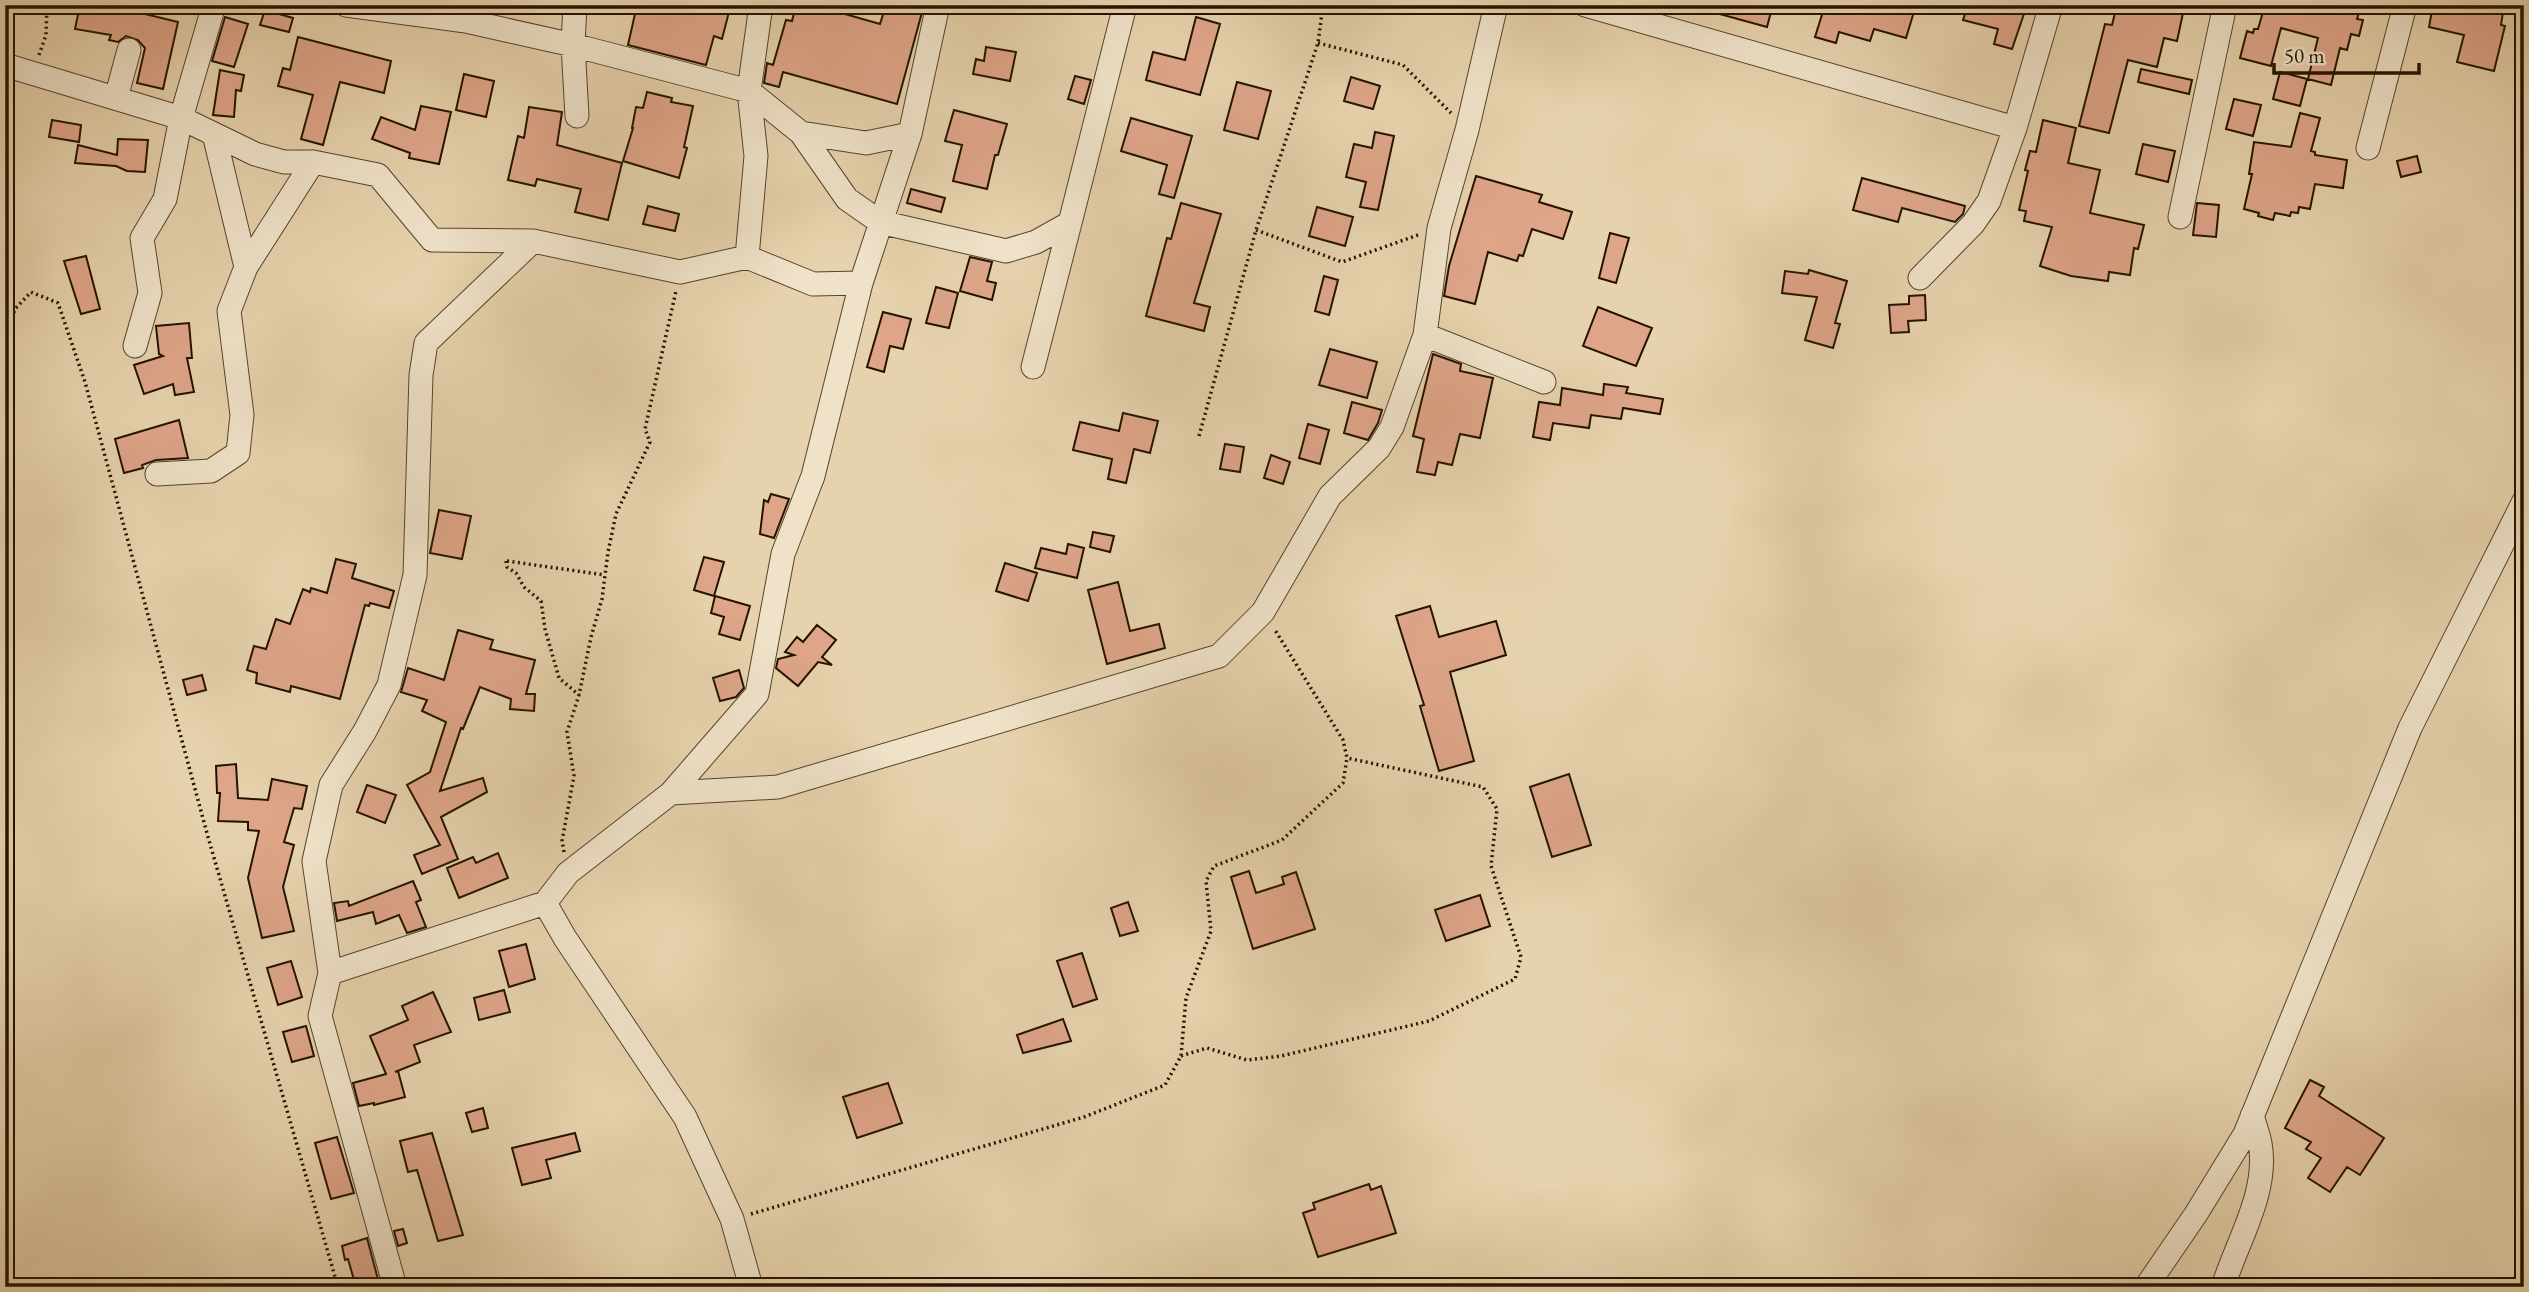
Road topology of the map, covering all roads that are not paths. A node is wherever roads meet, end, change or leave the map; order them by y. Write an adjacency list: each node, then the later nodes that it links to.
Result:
1 (214, 5): 19 (street)
2 (346, 5): 12 (street)
3 (575, 5): 13 (street)
4 (761, 5): 16 (street)
5 (938, 5): 23 (street)
6 (1125, 5): 28 (street)
7 (1496, 5): 34 (street)
8 (1585, 5): 20 (street)
9 (2051, 5): 20 (street)
10 (2225, 5): 26 (street)
11 (2404, 5): 24 (street)
12 (383, 8): 13 (street)
13 (573, 45): 16 (street); 18 (street)
14 (129, 50): 17 (street)
15 (5, 65): 17 (street)
16 (748, 91): 22 (street); 30 (street)
17 (116, 98): 19 (street)
18 (577, 116)
19 (181, 118): 21 (street); 35 (street)
20 (2015, 128): 32 (street)
21 (214, 134): 25 (street); 31 (street)
22 (801, 134): 23 (street); 27 (street)
23 (910, 134): 27 (street)
24 (2368, 148)
25 (313, 162): 29 (street); 31 (street)
26 (2180, 216)
27 (880, 222): 28 (street); 33 (street)
28 (1070, 223): 36 (street)
29 (533, 241): 30 (street); 42 (street)
30 (747, 257): 33 (street)
31 (246, 267): 38 (street)
32 (1920, 278)
33 (861, 283): 40 (street)
34 (1425, 335): 37 (street); 40 (street)
35 (135, 346)
36 (1033, 367)
37 (1544, 382)
38 (157, 474)
39 (2524, 501): 43 (street)
40 (671, 793): 41 (street)
41 (545, 904): 42 (street); 45 (street)
42 (330, 974): 44 (street)
43 (2252, 1116): 46 (street); 47 (street)
44 (396, 1287)
45 (751, 1287)
46 (2146, 1287)
47 (2223, 1287)

